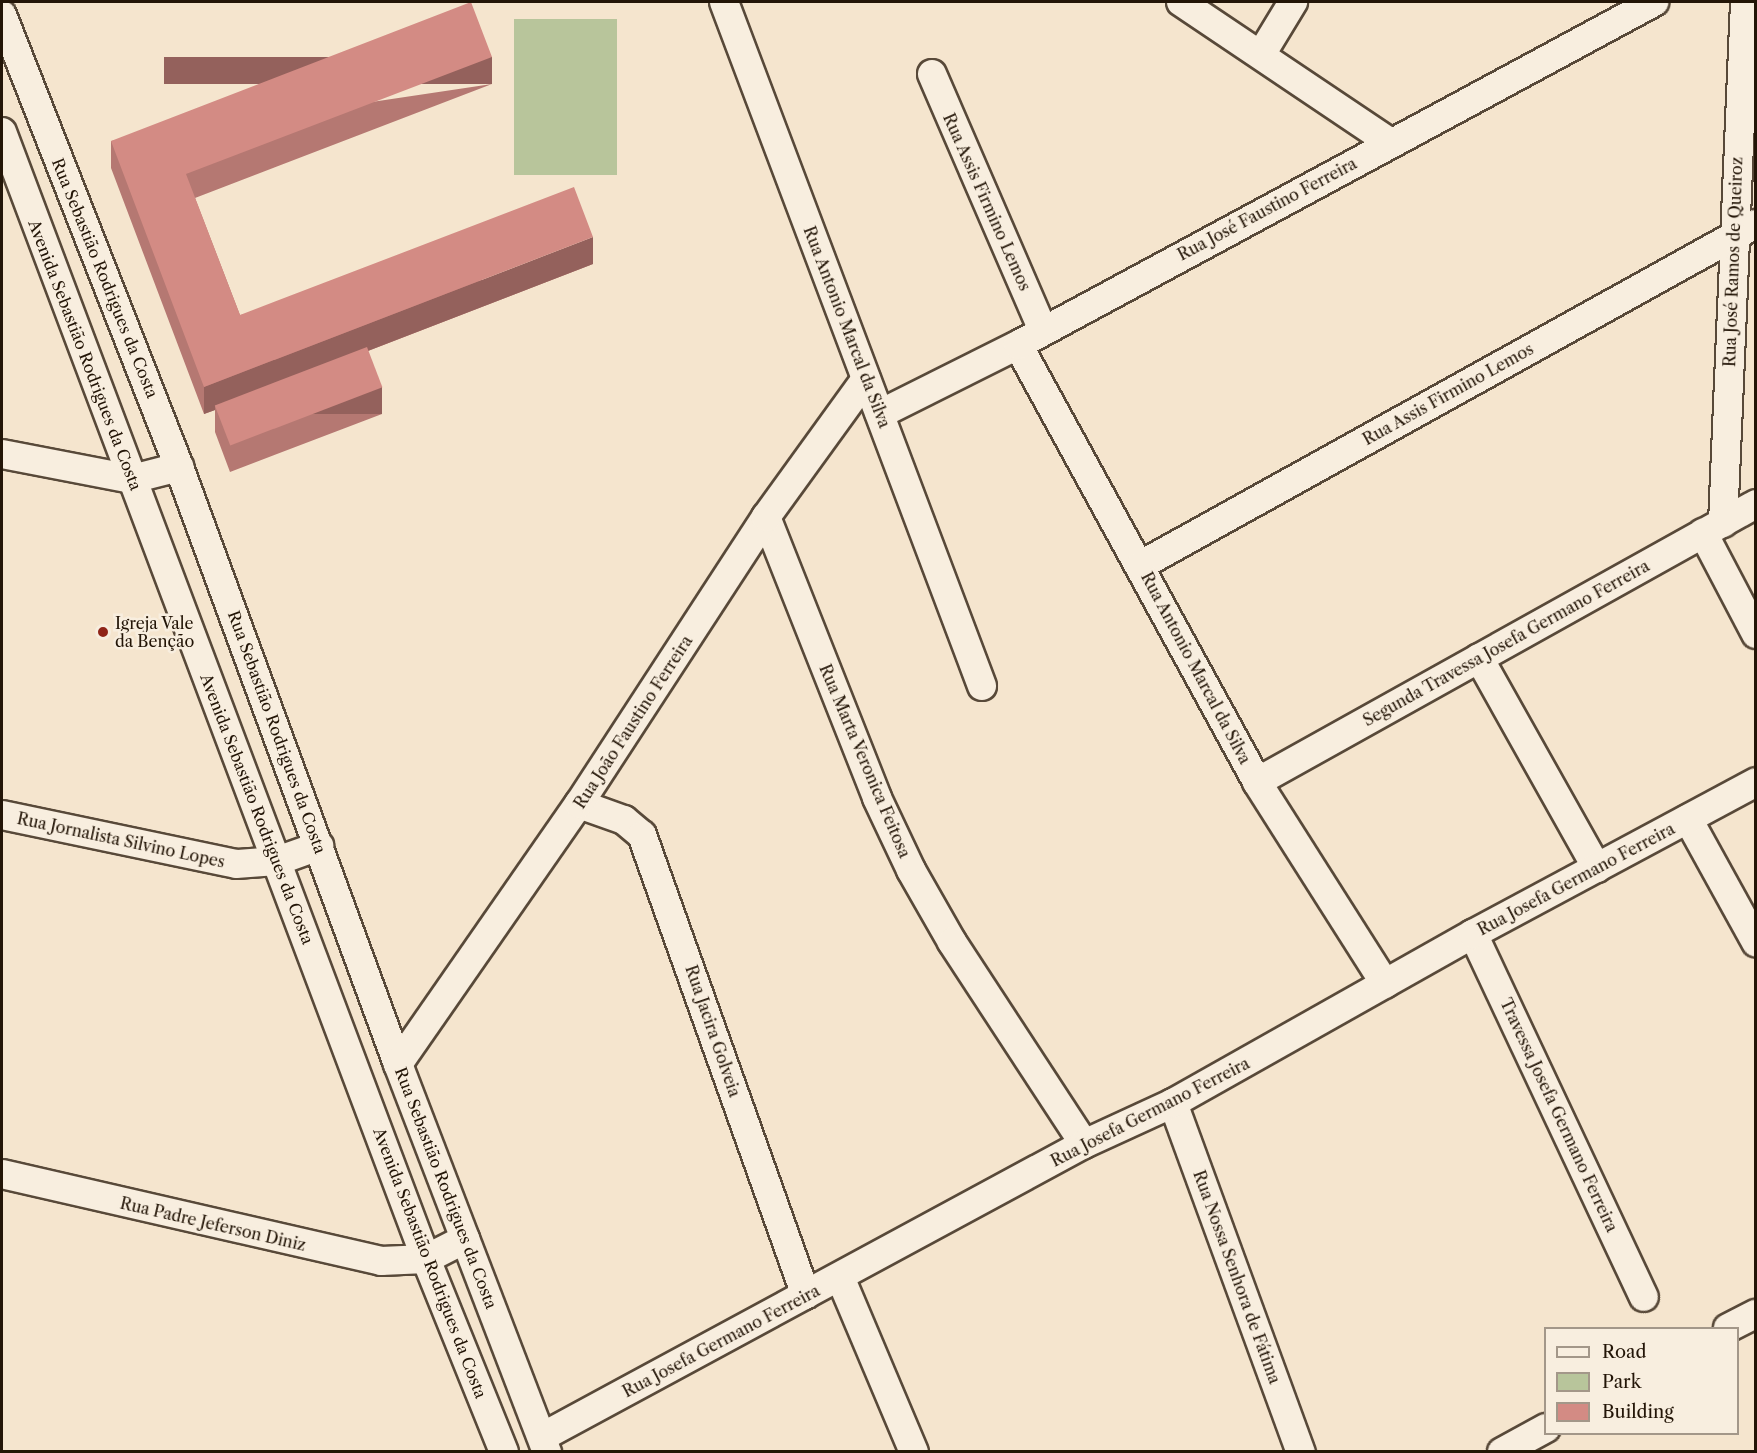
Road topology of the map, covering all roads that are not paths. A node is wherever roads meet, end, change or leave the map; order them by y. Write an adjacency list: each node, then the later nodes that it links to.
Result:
1 (724, 2): 15 (street, Rua Antonio Marcal da Silva)
2 (1181, 2): 7 (street)
3 (1293, 2): 7 (street)
4 (1654, 2): 11 (street, Rua José Faustino Ferreira)
5 (1745, 2): 12 (street, Rua José Ramos de Queiroz)
6 (2, 15): 8 (street, Rua Sebastião Rodrigues da Costa)
7 (1262, 52): 11 (street)
8 (11, 69): 18 (street, Rua Sebastião Rodrigues da Costa)
9 (932, 74): 13 (street, Rua Assis Firmino Lemos)
10 (2, 132): 19 (street, Avenida Sebastião Rodrigues da Costa)
11 (1391, 143): 13 (street, Rua José Faustino Ferreira)
12 (1744, 230): 22 (street, Rua José Ramos de Queiroz); 23 (street, Rua Assis Firmino Lemos)
13 (1043, 330): 14 (street, Rua José Faustino Ferreira)
14 (1018, 345): 16 (street, Rua José Faustino Ferreira); 23 (street, Rua Antonio Marcal da Silva)
15 (866, 379): 16 (street, Rua Antonio Marcal da Silva); 21 (street, Rua João Faustino Ferreira)
16 (880, 414): 26 (street, Rua Antonio Marcal da Silva)
17 (2, 454): 19 (street)
18 (179, 466): 19 (street); 32 (street, Rua Sebastião Rodrigues da Costa)
19 (132, 479): 33 (street, Avenida Sebastião Rodrigues da Costa)
20 (1755, 504): 22 (street, Segunda Travessa Josefa Germano Ferreira)
21 (766, 517): 29 (street, Rua João Faustino Ferreira); 40 (street, Rua Marta Veronica Feitosa)
22 (1713, 528): 24 (street); 25 (street, Segunda Travessa Josefa Germano Ferreira)
23 (1141, 565): 27 (street, Rua Antonio Marcal da Silva)
24 (1755, 634)
25 (1479, 658): 27 (street, Segunda Travessa Josefa Germano Ferreira); 34 (street)
26 (982, 686)
27 (1257, 782): 37 (street, Rua Antonio Marcal da Silva)
28 (1755, 782): 31 (street, Rua Josefa Germano Ferreira)
29 (579, 804): 38 (street, Rua João Faustino Ferreira); 45 (street, Rua Jacira Golveia)
30 (2, 815): 33 (street, Rua Jornalista Silvino Lopes)
31 (1688, 819): 34 (street, Rua Josefa Germano Ferreira); 36 (street)
32 (320, 846): 33 (street, Rua Jornalista Silvino Lopes); 38 (street, Rua Sebastião Rodrigues da Costa)
33 (277, 861): 43 (street, Avenida Sebastião Rodrigues da Costa)
34 (1597, 868): 35 (street, Rua Josefa Germano Ferreira)
35 (1473, 934): 37 (street, Rua Josefa Germano Ferreira); 46 (street, Travessa Josefa Germano Ferreira)
36 (1755, 942)
37 (1385, 984): 39 (street, Rua Josefa Germano Ferreira)
38 (399, 1064): 42 (street, Rua Sebastião Rodrigues da Costa)
39 (1173, 1103): 40 (street, Rua Josefa Germano Ferreira); 53 (street, Rua Nossa Senhora de Fátima)
40 (1084, 1144): 44 (street, Rua Josefa Germano Ferreira)
41 (2, 1174): 43 (street, Rua Padre Jeferson Diniz)
42 (465, 1239): 43 (street); 50 (street, Rua Sebastião Rodrigues da Costa)
43 (426, 1259): 51 (street, Avenida Sebastião Rodrigues da Costa)
44 (840, 1277): 45 (street, Rua Josefa Germano Ferreira); 52 (street)
45 (806, 1295): 50 (street, Rua Josefa Germano Ferreira)
46 (1644, 1297)
47 (1755, 1314): 48 (street)
48 (1732, 1327)
49 (1544, 1429): 54 (street)
50 (544, 1444)
51 (504, 1452)
52 (914, 1452)
53 (1300, 1452)
54 (1502, 1452)

